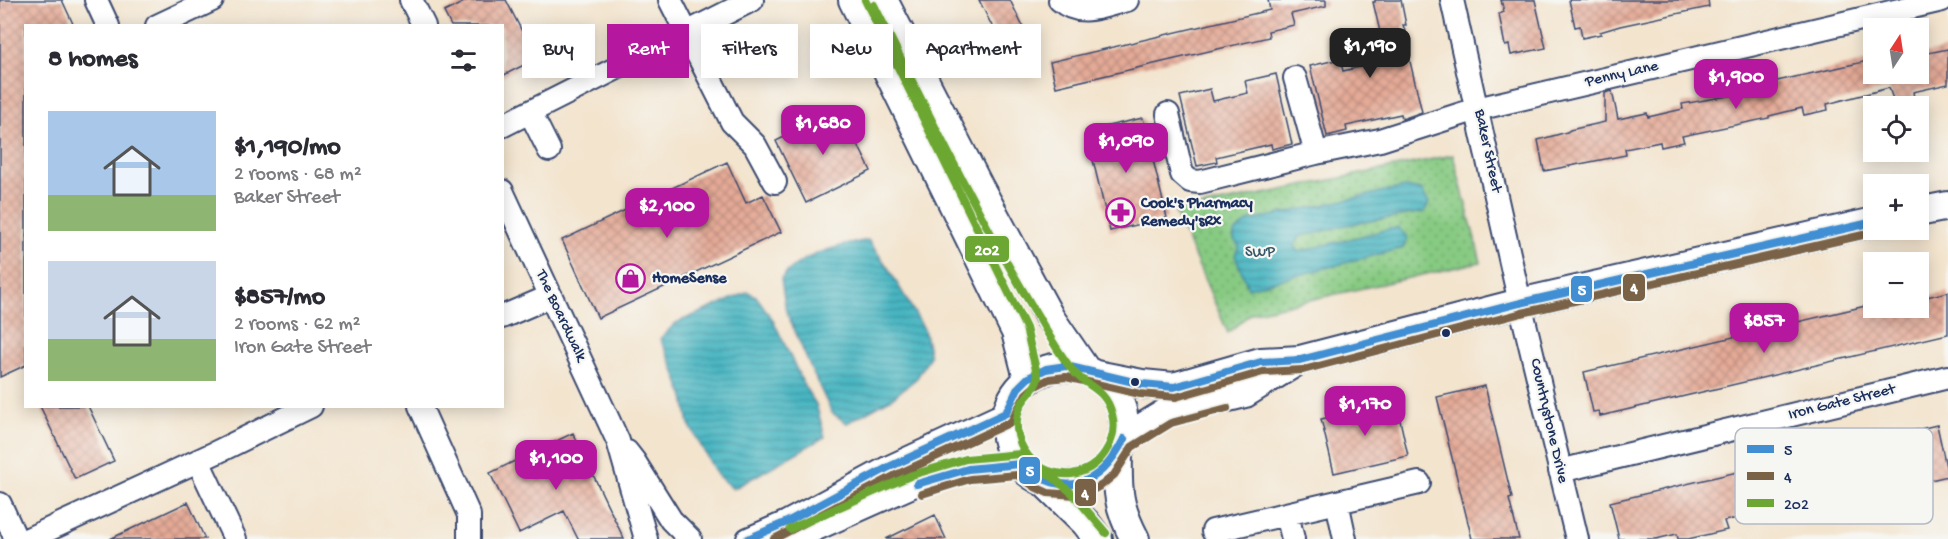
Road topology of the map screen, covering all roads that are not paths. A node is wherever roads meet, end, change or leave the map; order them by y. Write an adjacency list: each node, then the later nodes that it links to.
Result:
1 (96, 0): 12 (street)
2 (212, 0): 13 (street)
3 (411, 0): 14 (street)
4 (670, 0): 15 (street)
5 (752, 0): 16 (street)
6 (853, 0): 37 (main road)
7 (883, 0): 35 (main road)
8 (1060, 0): 9 (street)
9 (1127, 0)
10 (1452, 0): 20 (street, Baker Street)
11 (1942, 0): 20 (street, Penny Lane)
12 (107, 24)
13 (162, 24)
14 (423, 24)
15 (681, 24)
16 (689, 32)
17 (689, 40): 26 (street)
18 (607, 74): 21 (street)
19 (1294, 78): 25 (street)
20 (1477, 109): 25 (street, Penny Lane); 32 (street, Baker Street)
21 (530, 112): 23 (street); 24 (street)
22 (1168, 114): 25 (street, Penny Lane)
23 (504, 125)
24 (549, 150)
25 (1316, 153)
26 (775, 182)
27 (504, 195): 31 (street, The Boardwalk)
28 (1948, 206): 29 (main road)
29 (1929, 210)
30 (1863, 225): 32 (main road)
31 (551, 296): 33 (street); 44 (street, The Boardwalk)
32 (1520, 303): 34 (main road); 48 (street, Countrystone Drive)
33 (504, 316)
34 (1300, 360): 35 (main road); 45 (main road)
35 (1091, 372): 37 (main road); 45 (main road)
36 (1948, 377): 42 (street, Iron Gate Street)
37 (1028, 378): 41 (main road)
38 (302, 408): 40 (street)
39 (421, 408): 58 (street)
40 (287, 412): 46 (street)
41 (1006, 413): 47 (main road); 62 (street)
42 (1737, 428)
43 (1735, 429): 48 (street, Iron Gate Street)
44 (618, 441): 59 (street, The Boardwalk); 61 (street, The Boardwalk)
45 (1121, 447): 49 (main road); 65 (main road)
46 (198, 461): 56 (street); 57 (street)
47 (1020, 464): 49 (main road); 63 (street)
48 (1560, 471): 68 (street, Countrystone Drive)
49 (1043, 481): 64 (main road)
50 (1419, 483): 51 (street)
51 (1337, 502): 53 (street); 67 (street)
52 (0, 504): 55 (street)
53 (1287, 514): 54 (street); 66 (street)
54 (1213, 531)
55 (16, 539)
56 (28, 539)
57 (235, 539)
58 (469, 539)
59 (646, 539)
60 (679, 539): 61 (street)
61 (691, 539)
62 (748, 539)
63 (794, 539)
64 (1098, 539)
65 (1135, 539)
66 (1293, 539)
67 (1346, 539)
68 (1577, 539)

